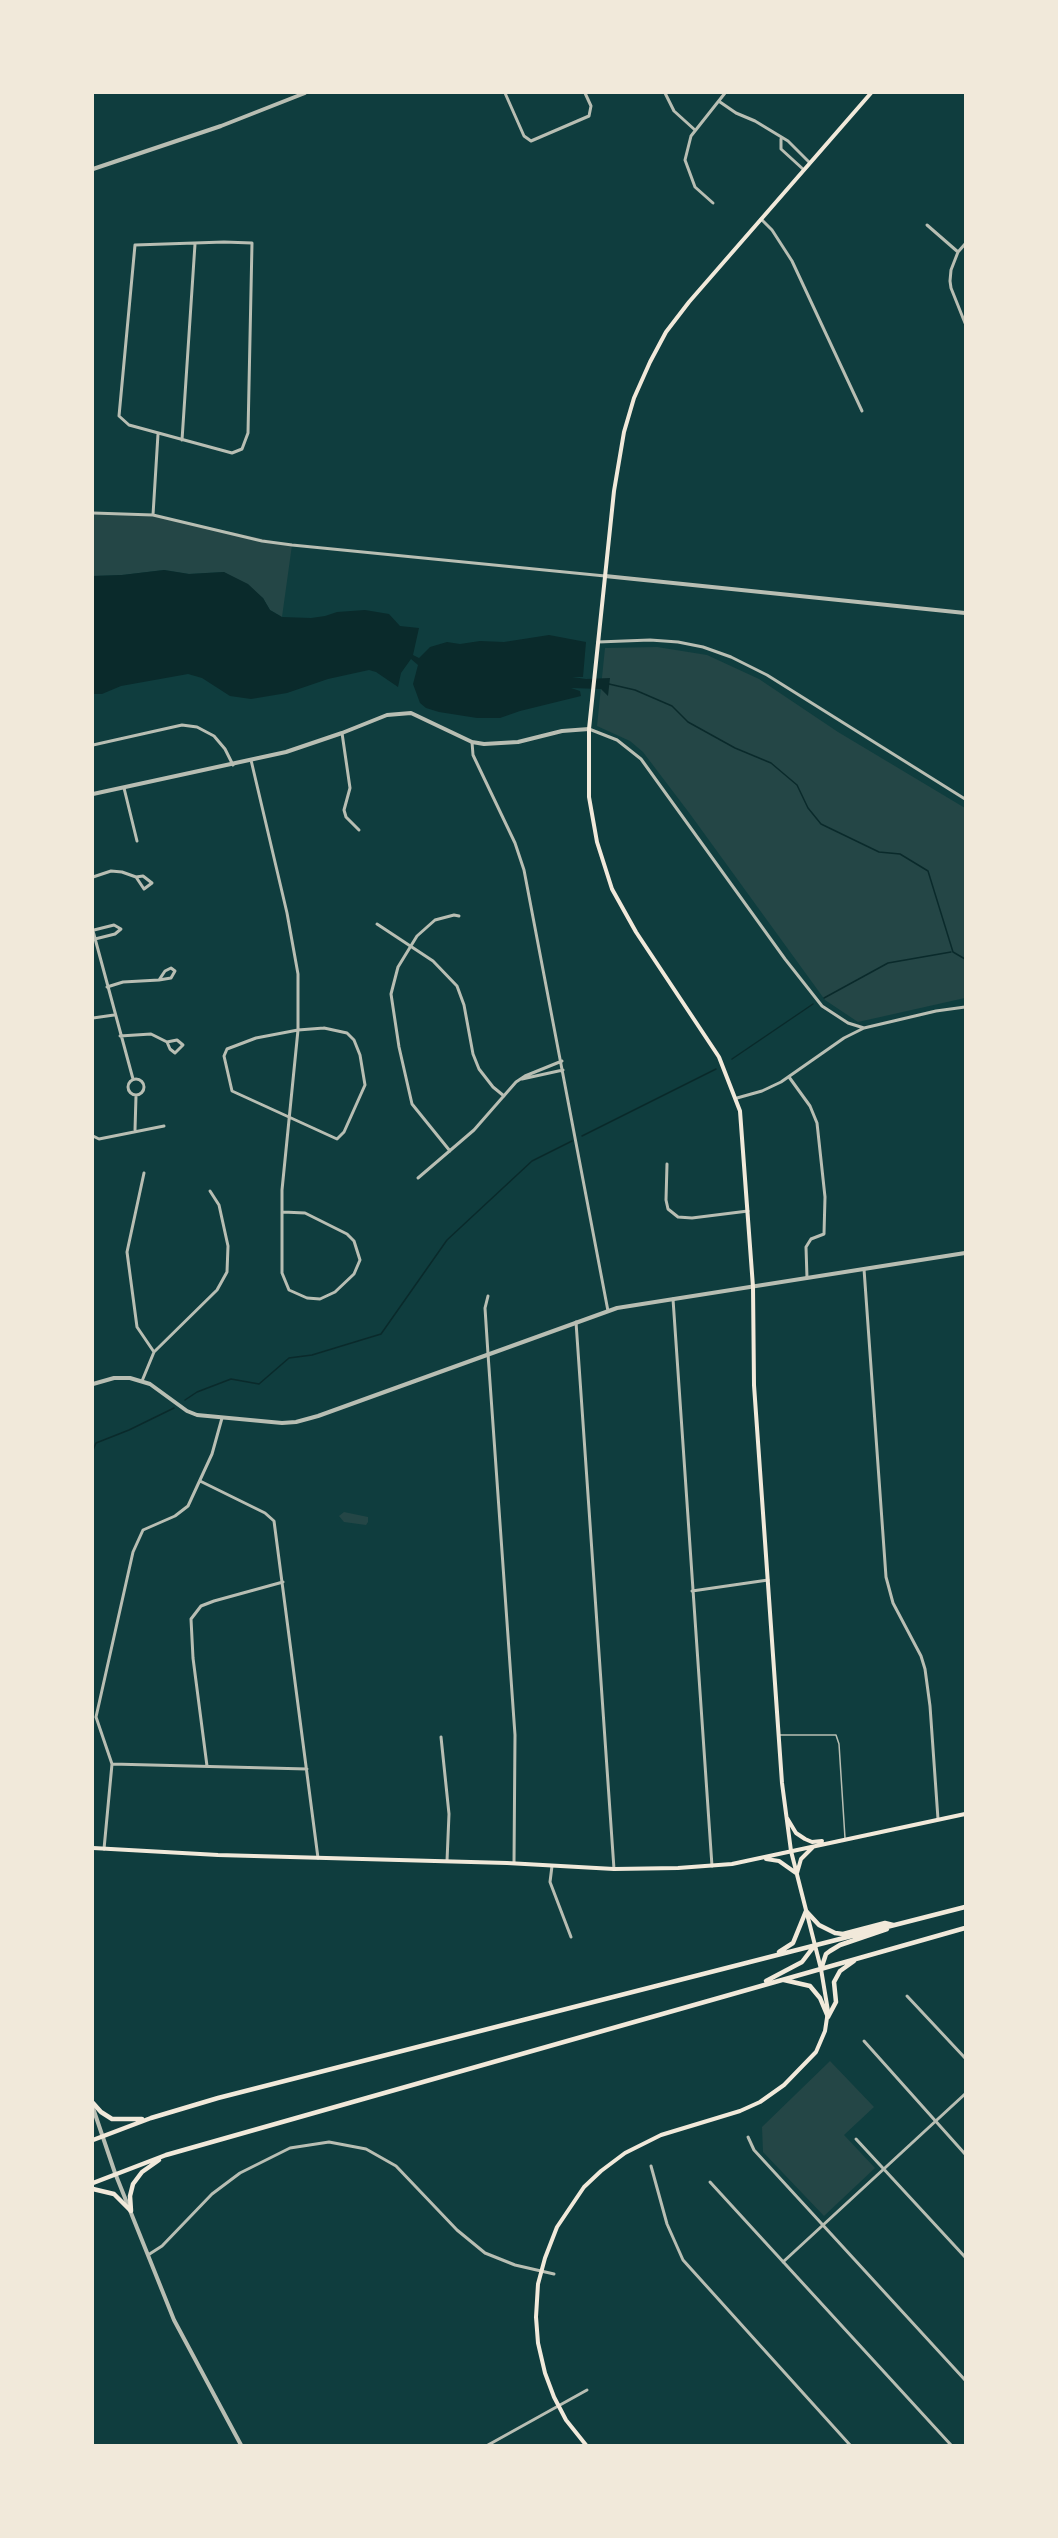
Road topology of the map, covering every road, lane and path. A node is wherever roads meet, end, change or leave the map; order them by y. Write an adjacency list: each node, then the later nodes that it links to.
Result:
1 (305, 93): 11 (street)
2 (505, 93): 3 (street)
3 (585, 93)
4 (665, 93): 8 (street)
5 (725, 93): 7 (street)
6 (871, 93): 10 (main road)
7 (720, 102): 8 (street); 9 (street)
8 (695, 130): 13 (street)
9 (781, 139): 10 (street); 12 (street)
10 (810, 163): 12 (main road)
11 (93, 169)
12 (804, 170): 14 (main road)
13 (713, 203)
14 (761, 219): 20 (street); 25 (main road)
15 (927, 225): 18 (street)
16 (195, 244): 21 (street); 22 (street); 22 (street)
17 (965, 244): 18 (street)
18 (958, 252): 19 (street)
19 (965, 323)
20 (862, 411)
21 (158, 434): 22 (street); 24 (street)
22 (182, 440)
23 (93, 513): 24 (street)
24 (153, 515): 25 (street)
25 (605, 576): 26 (street); 27 (main road)
26 (965, 614)
27 (598, 642): 28 (main road); 36 (street)
28 (589, 729): 30 (street); 53 (street); 64 (main road)
29 (342, 733): 30 (street); 32 (street); 37 (street)
30 (472, 742): 57 (street)
31 (93, 745): 33 (street)
32 (251, 760): 33 (street); 54 (street)
33 (232, 765): 34 (street)
34 (124, 788): 35 (street); 38 (street)
35 (93, 794)
36 (965, 800)
37 (359, 830)
38 (137, 841)
39 (93, 877): 40 (street)
40 (136, 877): 40 (street)
41 (459, 916): 45 (street)
42 (377, 924): 45 (street)
43 (93, 931): 44 (street); 44 (street)
44 (95, 939): 46 (street)
45 (411, 946): 63 (street); 69 (street)
46 (99, 954): 47 (street); 49 (street)
47 (93, 955)
48 (159, 980): 48 (street); 49 (street)
49 (107, 987): 51 (street)
50 (965, 1007): 53 (street)
51 (114, 1015): 52 (street); 55 (street)
52 (93, 1018)
53 (864, 1028): 59 (street)
54 (298, 1030): 65 (street); 65 (street); 65 (street)
55 (120, 1036): 56 (street); 60 (street)
56 (166, 1042): 56 (street)
57 (562, 1061): 58 (street); 61 (street)
58 (563, 1070): 61 (street); 82 (street)
59 (789, 1077): 64 (street); 78 (street)
60 (133, 1079): 62 (street); 62 (street)
61 (520, 1079): 63 (street)
62 (136, 1096): 67 (street)
63 (504, 1096): 69 (street)
64 (736, 1098): 74 (main road)
65 (291, 1118): 75 (street)
66 (164, 1126): 67 (street)
67 (135, 1131): 68 (street)
68 (93, 1136)
69 (450, 1151): 72 (street)
70 (667, 1164): 74 (street)
71 (144, 1173): 84 (street)
72 (418, 1178)
73 (210, 1191): 84 (street)
74 (748, 1211): 79 (main road)
75 (283, 1212): 75 (street)
76 (965, 1253): 77 (street)
77 (864, 1269): 78 (street); 100 (street)
78 (807, 1278): 79 (street)
79 (753, 1287): 81 (street); 90 (main road)
80 (488, 1296): 85 (street)
81 (673, 1299): 82 (street); 92 (street)
82 (608, 1311): 83 (street)
83 (576, 1322): 85 (street); 112 (street)
84 (154, 1352): 86 (street)
85 (488, 1354): 88 (street); 109 (street)
86 (142, 1381): 87 (street); 88 (street)
87 (93, 1384)
88 (222, 1418): 89 (street)
89 (200, 1481): 91 (street); 95 (street)
90 (768, 1580): 92 (street); 93 (main road)
91 (284, 1582): 96 (street); 97 (street)
92 (692, 1591): 111 (street)
93 (779, 1735): 99 (main road); 101 (lane)
94 (441, 1737): 108 (street)
95 (112, 1764): 96 (street); 104 (street)
96 (207, 1766): 97 (street)
97 (307, 1769): 106 (street)
98 (965, 1814): 100 (main road)
99 (786, 1815): 101 (main road); 105 (main road)
100 (938, 1819): 101 (main road)
101 (845, 1839): 102 (main road)
102 (816, 1845): 105 (main road); 113 (main road)
103 (93, 1848): 104 (main road)
104 (104, 1849): 106 (main road)
105 (791, 1851): 107 (main road); 113 (main road)
106 (318, 1858): 108 (main road)
107 (755, 1859): 111 (main road); 113 (main road)
108 (447, 1861): 109 (main road)
109 (514, 1864): 110 (main road)
110 (552, 1866): 112 (main road); 118 (street)
111 (712, 1866): 112 (main road)
112 (614, 1869)
113 (797, 1873): 115 (main road)
114 (965, 1907): 116 (main road)
115 (806, 1911): 116 (main road); 119 (main road); 121 (main road)
116 (895, 1925): 119 (main road); 122 (main road)
117 (965, 1928): 120 (main road)
118 (571, 1937)
119 (815, 1945): 121 (main road); 122 (main road); 124 (main road)
120 (862, 1957): 122 (main road); 126 (main road)
121 (745, 1963): 132 (main road)
122 (821, 1969): 123 (main road); 126 (main road)
123 (780, 1980): 124 (main road); 126 (main road)
124 (756, 1986): 139 (main road)
125 (907, 1996): 128 (street)
126 (828, 2017): 151 (main road)
127 (864, 2041): 133 (street)
128 (965, 2058)
129 (965, 2094): 133 (street)
130 (93, 2103): 132 (main road)
131 (93, 2108): 134 (street)
132 (151, 2118): 134 (main road)
133 (936, 2122): 138 (street); 141 (street)
134 (102, 2136): 137 (main road); 142 (street)
135 (748, 2137): 147 (street)
136 (856, 2139): 141 (street)
137 (93, 2140)
138 (965, 2154)
139 (166, 2155): 142 (main road); 146 (main road)
140 (651, 2166): 159 (street)
141 (883, 2170): 147 (street); 149 (street)
142 (116, 2174): 144 (main road); 146 (street)
143 (710, 2182): 150 (street)
144 (93, 2183)
145 (93, 2189): 146 (main road)
146 (131, 2211): 148 (street)
147 (824, 2226): 150 (street); 153 (street)
148 (148, 2255): 151 (street); 156 (street)
149 (965, 2257)
150 (783, 2262): 160 (street)
151 (541, 2271): 152 (street); 155 (main road)
152 (554, 2274)
153 (965, 2380)
154 (586, 2390): 155 (street)
155 (559, 2407): 157 (street); 158 (main road)
156 (241, 2445)
157 (488, 2445)
158 (586, 2445)
159 (850, 2445)
160 (951, 2445)

